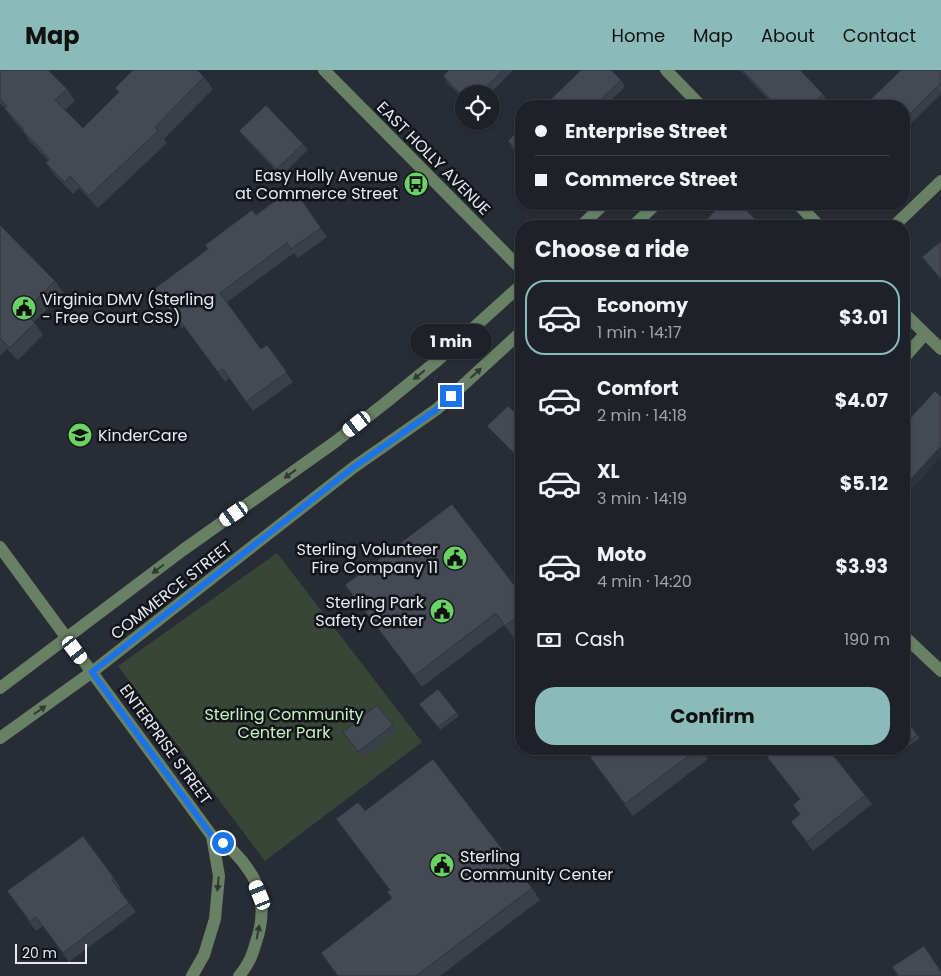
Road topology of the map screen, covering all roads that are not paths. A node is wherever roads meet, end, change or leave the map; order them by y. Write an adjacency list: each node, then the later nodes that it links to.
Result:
1 (324, 70): 12 (street, EAST HOLLY AVENUE)
2 (666, 70): 3 (street)
3 (695, 100)
4 (941, 181): 11 (street)
5 (598, 210): 8 (street)
6 (650, 210): 9 (street)
7 (804, 210): 10 (street)
8 (587, 220)
9 (639, 220)
10 (813, 220)
11 (900, 220)
12 (515, 263)
13 (515, 290): 20 (street, COMMERCE STREET, one-way to 20)
14 (910, 319): 15 (street)
15 (925, 334): 17 (street); 18 (street)
16 (515, 338): 23 (street, COMMERCE STREET, one-way to 16)
17 (941, 349)
18 (910, 351)
19 (0, 547): 20 (street, ENTERPRISE STREET)
20 (67, 638): 23 (street, ENTERPRISE STREET); 24 (street, COMMERCE STREET)
21 (910, 642): 22 (street)
22 (941, 671)
23 (92, 672): 25 (street, COMMERCE STREET, one-way to 23); 26 (street, ENTERPRISE STREET)
24 (0, 688)
25 (0, 738)
26 (212, 836): 27 (street, ENTERPRISE STREET, one-way to 27); 28 (street, ENTERPRISE STREET, one-way to 26)
27 (192, 976)
28 (239, 976)

